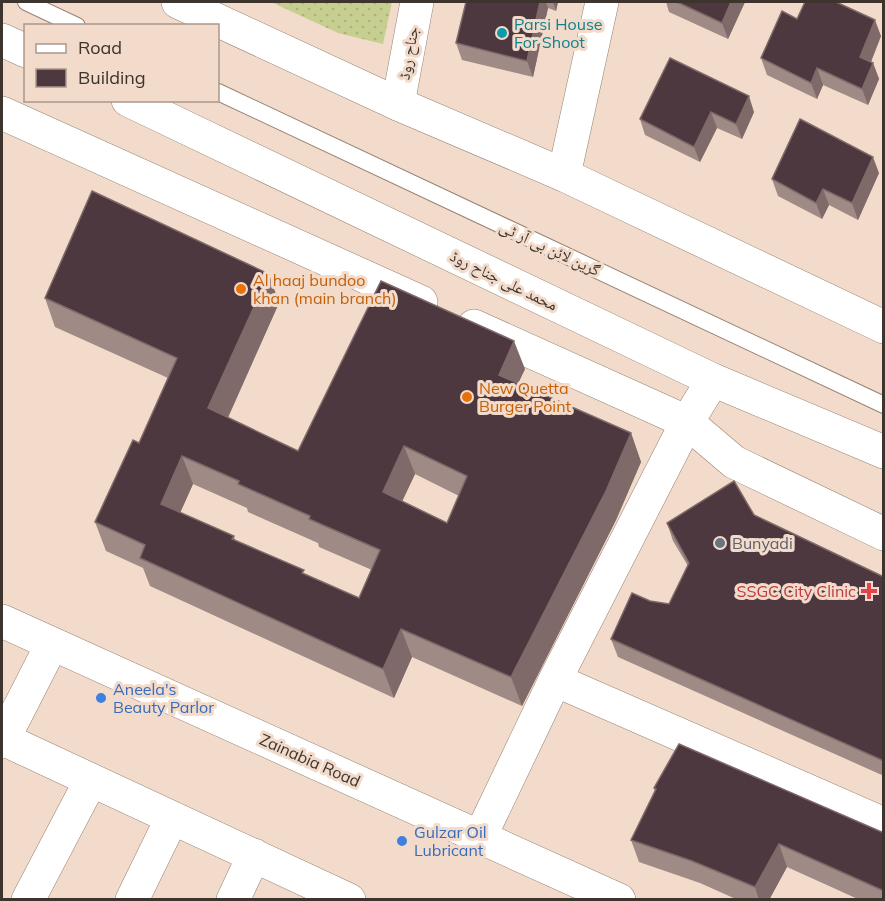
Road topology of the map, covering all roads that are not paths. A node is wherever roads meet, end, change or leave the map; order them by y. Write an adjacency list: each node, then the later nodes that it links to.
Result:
1 (26, 2): 5 (lane)
2 (178, 2): 10 (main road)
3 (417, 2): 10 (main road, جناح روڈ)
4 (602, 2): 12 (main road)
5 (73, 24)
6 (2, 40): 7 (main road)
7 (24, 50)
8 (219, 92): 15 (lane, گرین لائن بی آر ٹی)
9 (132, 102): 14 (main road, محمد علی جناح روڈ)
10 (398, 104): 12 (main road)
11 (2, 113): 16 (main road)
12 (564, 175): 13 (main road)
13 (884, 327)
14 (713, 380): 16 (main road); 17 (main road, محمد علی جناح روڈ)
15 (884, 405)
16 (687, 422): 18 (main road); 21 (main road)
17 (884, 452)
18 (884, 534)
19 (2, 621): 20 (main road, Zainabia Road)
20 (52, 644): 22 (main road); 26 (main road, Zainabia Road)
21 (555, 680): 25 (main road); 26 (main road)
22 (2, 740): 23 (main road)
23 (91, 780): 24 (main road); 29 (main road)
24 (172, 818): 27 (main road); 30 (main road)
25 (884, 824)
26 (480, 837): 32 (main road, Zainabia Road)
27 (254, 855): 28 (main road); 31 (main road)
28 (337, 897)
29 (28, 900)
30 (132, 900)
31 (233, 900)
32 (619, 900)

